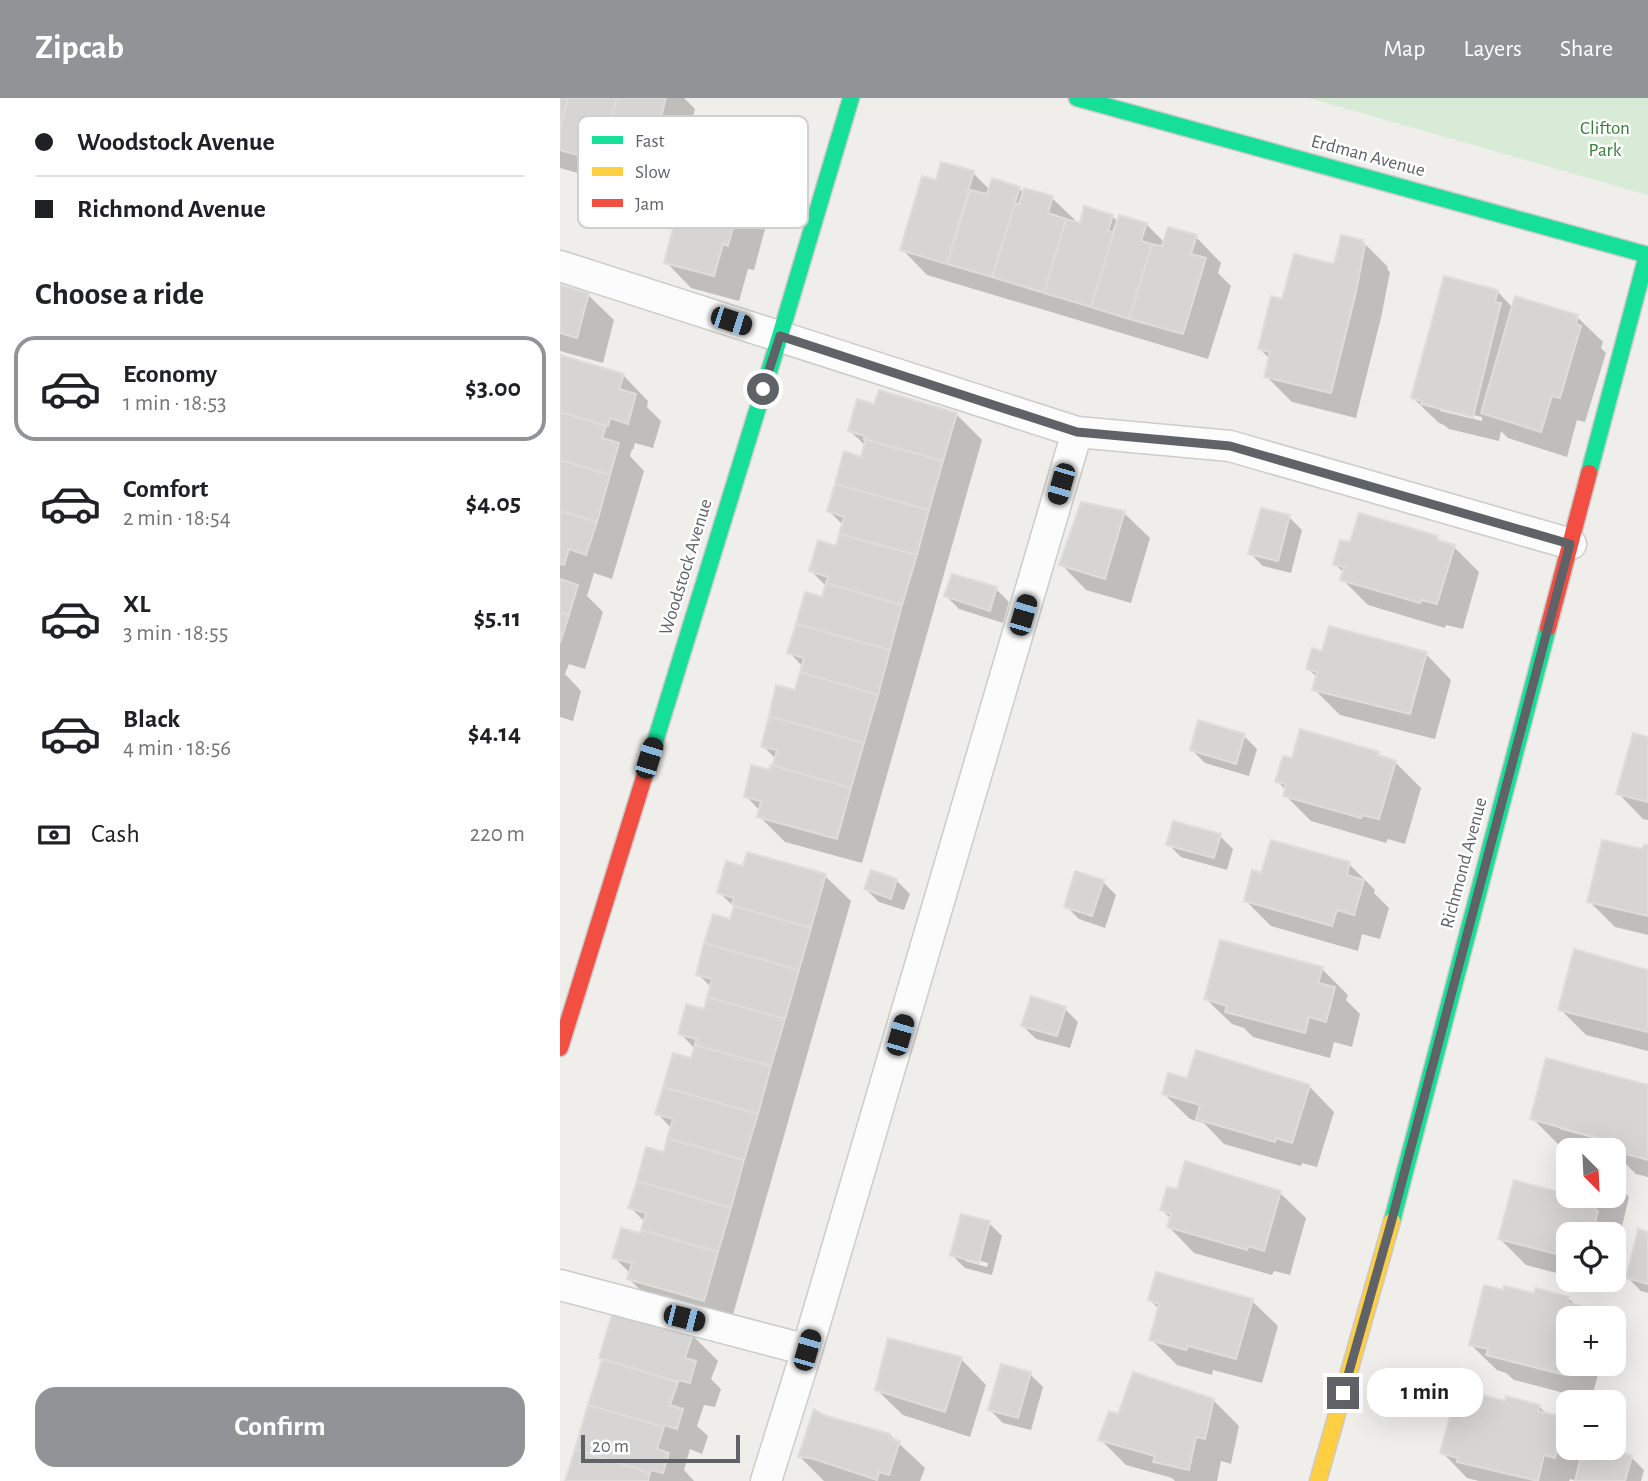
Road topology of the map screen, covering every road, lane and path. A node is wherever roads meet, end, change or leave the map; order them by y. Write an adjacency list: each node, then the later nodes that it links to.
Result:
1 (851, 98): 5 (street, Woodstock Avenue)
2 (1077, 98): 3 (street, Erdman Avenue)
3 (1647, 255): 7 (street, Richmond Avenue)
4 (560, 266): 5 (lane)
5 (780, 336): 6 (lane); 8 (street, Woodstock Avenue)
6 (1077, 432): 7 (lane); 10 (lane)
7 (1570, 544): 12 (street, Richmond Avenue)
8 (560, 1048)
9 (560, 1285): 10 (lane)
10 (807, 1350): 11 (lane)
11 (766, 1481)
12 (1318, 1481)

